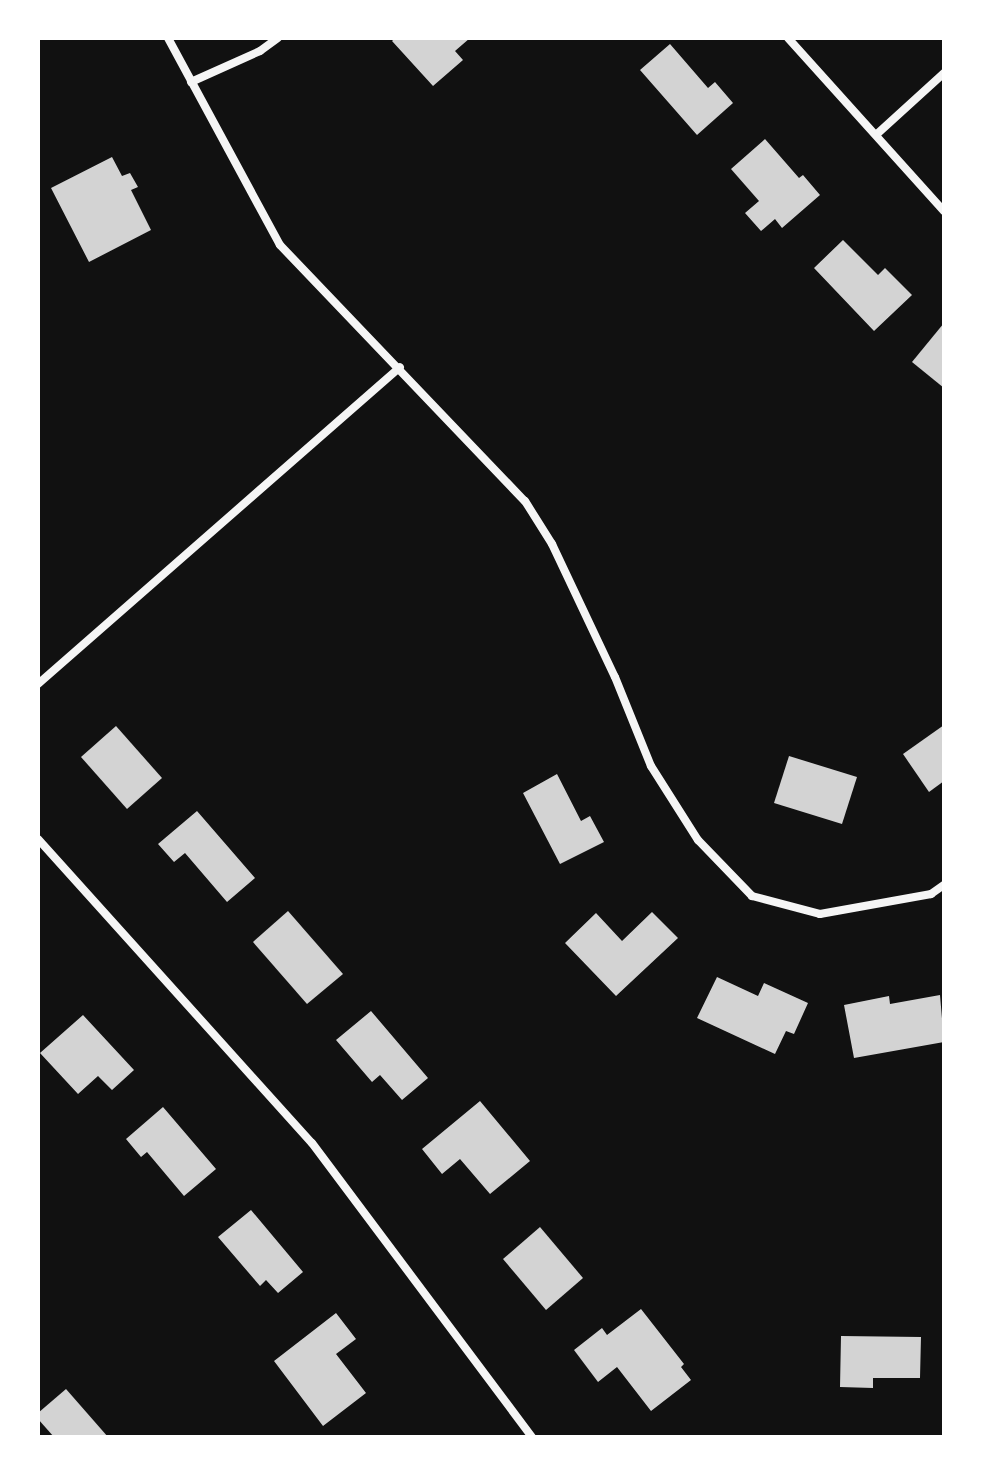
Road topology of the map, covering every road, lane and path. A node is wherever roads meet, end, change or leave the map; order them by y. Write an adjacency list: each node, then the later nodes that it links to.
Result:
1 (168, 38): 5 (street)
2 (278, 38): 5 (street)
3 (788, 38): 6 (street)
4 (944, 73): 6 (street)
5 (191, 82): 8 (street)
6 (877, 134): 7 (street)
7 (944, 211)
8 (400, 367): 9 (street); 11 (street)
9 (38, 684)
10 (38, 839): 12 (street)
11 (944, 885)
12 (532, 1437)

